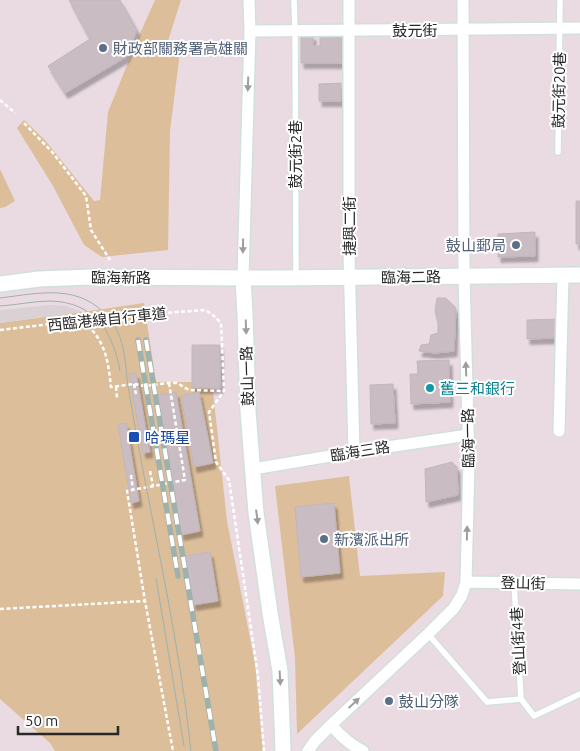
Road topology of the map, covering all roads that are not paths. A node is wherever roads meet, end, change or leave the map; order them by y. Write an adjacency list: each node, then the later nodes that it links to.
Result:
1 (249, 0): 9 (street, 鼓山一路)
2 (294, 0): 10 (lane, 鼓元街2巷)
3 (349, 0): 11 (street, 捷興二街)
4 (463, 0): 8 (street, 臨海一路)
5 (560, 0): 6 (lane, 鼓元街20巷)
6 (560, 28): 7 (street, 鼓元街); 8 (street, 鼓元街); 12 (lane, 鼓元街20巷)
7 (580, 28)
8 (464, 29): 11 (street, 鼓元街); 15 (street, 臨海一路)
9 (250, 30): 10 (street, 鼓元街); 16 (street, 鼓山一路, one-way to 16)
10 (295, 30): 11 (street, 鼓元街); 17 (lane, 鼓元街2巷)
11 (349, 30): 18 (street, 捷興二街)
12 (558, 152)
13 (563, 275): 14 (street, 臨海二路); 15 (street, 臨海二路); 20 (street)
14 (580, 275)
15 (464, 276): 18 (street, 臨海二路); 21 (street, 臨海一路, one-way to 15)
16 (243, 278): 17 (street, 臨海二路); 19 (street, 臨海新路); 23 (street, 鼓山一路, one-way to 23)
17 (296, 278): 18 (street, 臨海二路)
18 (349, 278): 22 (street, 捷興二街)
19 (0, 284)
20 (559, 432)
21 (468, 436): 22 (street, 臨海三路); 24 (street, 臨海一路, one-way to 21)
22 (354, 452): 23 (street, 臨海三路)
23 (253, 469): 31 (street, 鼓山一路, one-way to 31)
24 (466, 582): 25 (street, 登山街); 27 (street, 臨海一路)
25 (514, 583): 26 (street, 登山街); 29 (lane, 登山街4巷)
26 (580, 584)
27 (428, 634): 29 (lane); 30 (street, 臨海一路, one-way to 27)
28 (580, 694): 29 (lane)
29 (521, 699)
30 (331, 725): 32 (street, 臨海一路); 33 (street)
31 (283, 751)
32 (308, 751)
33 (363, 751)

